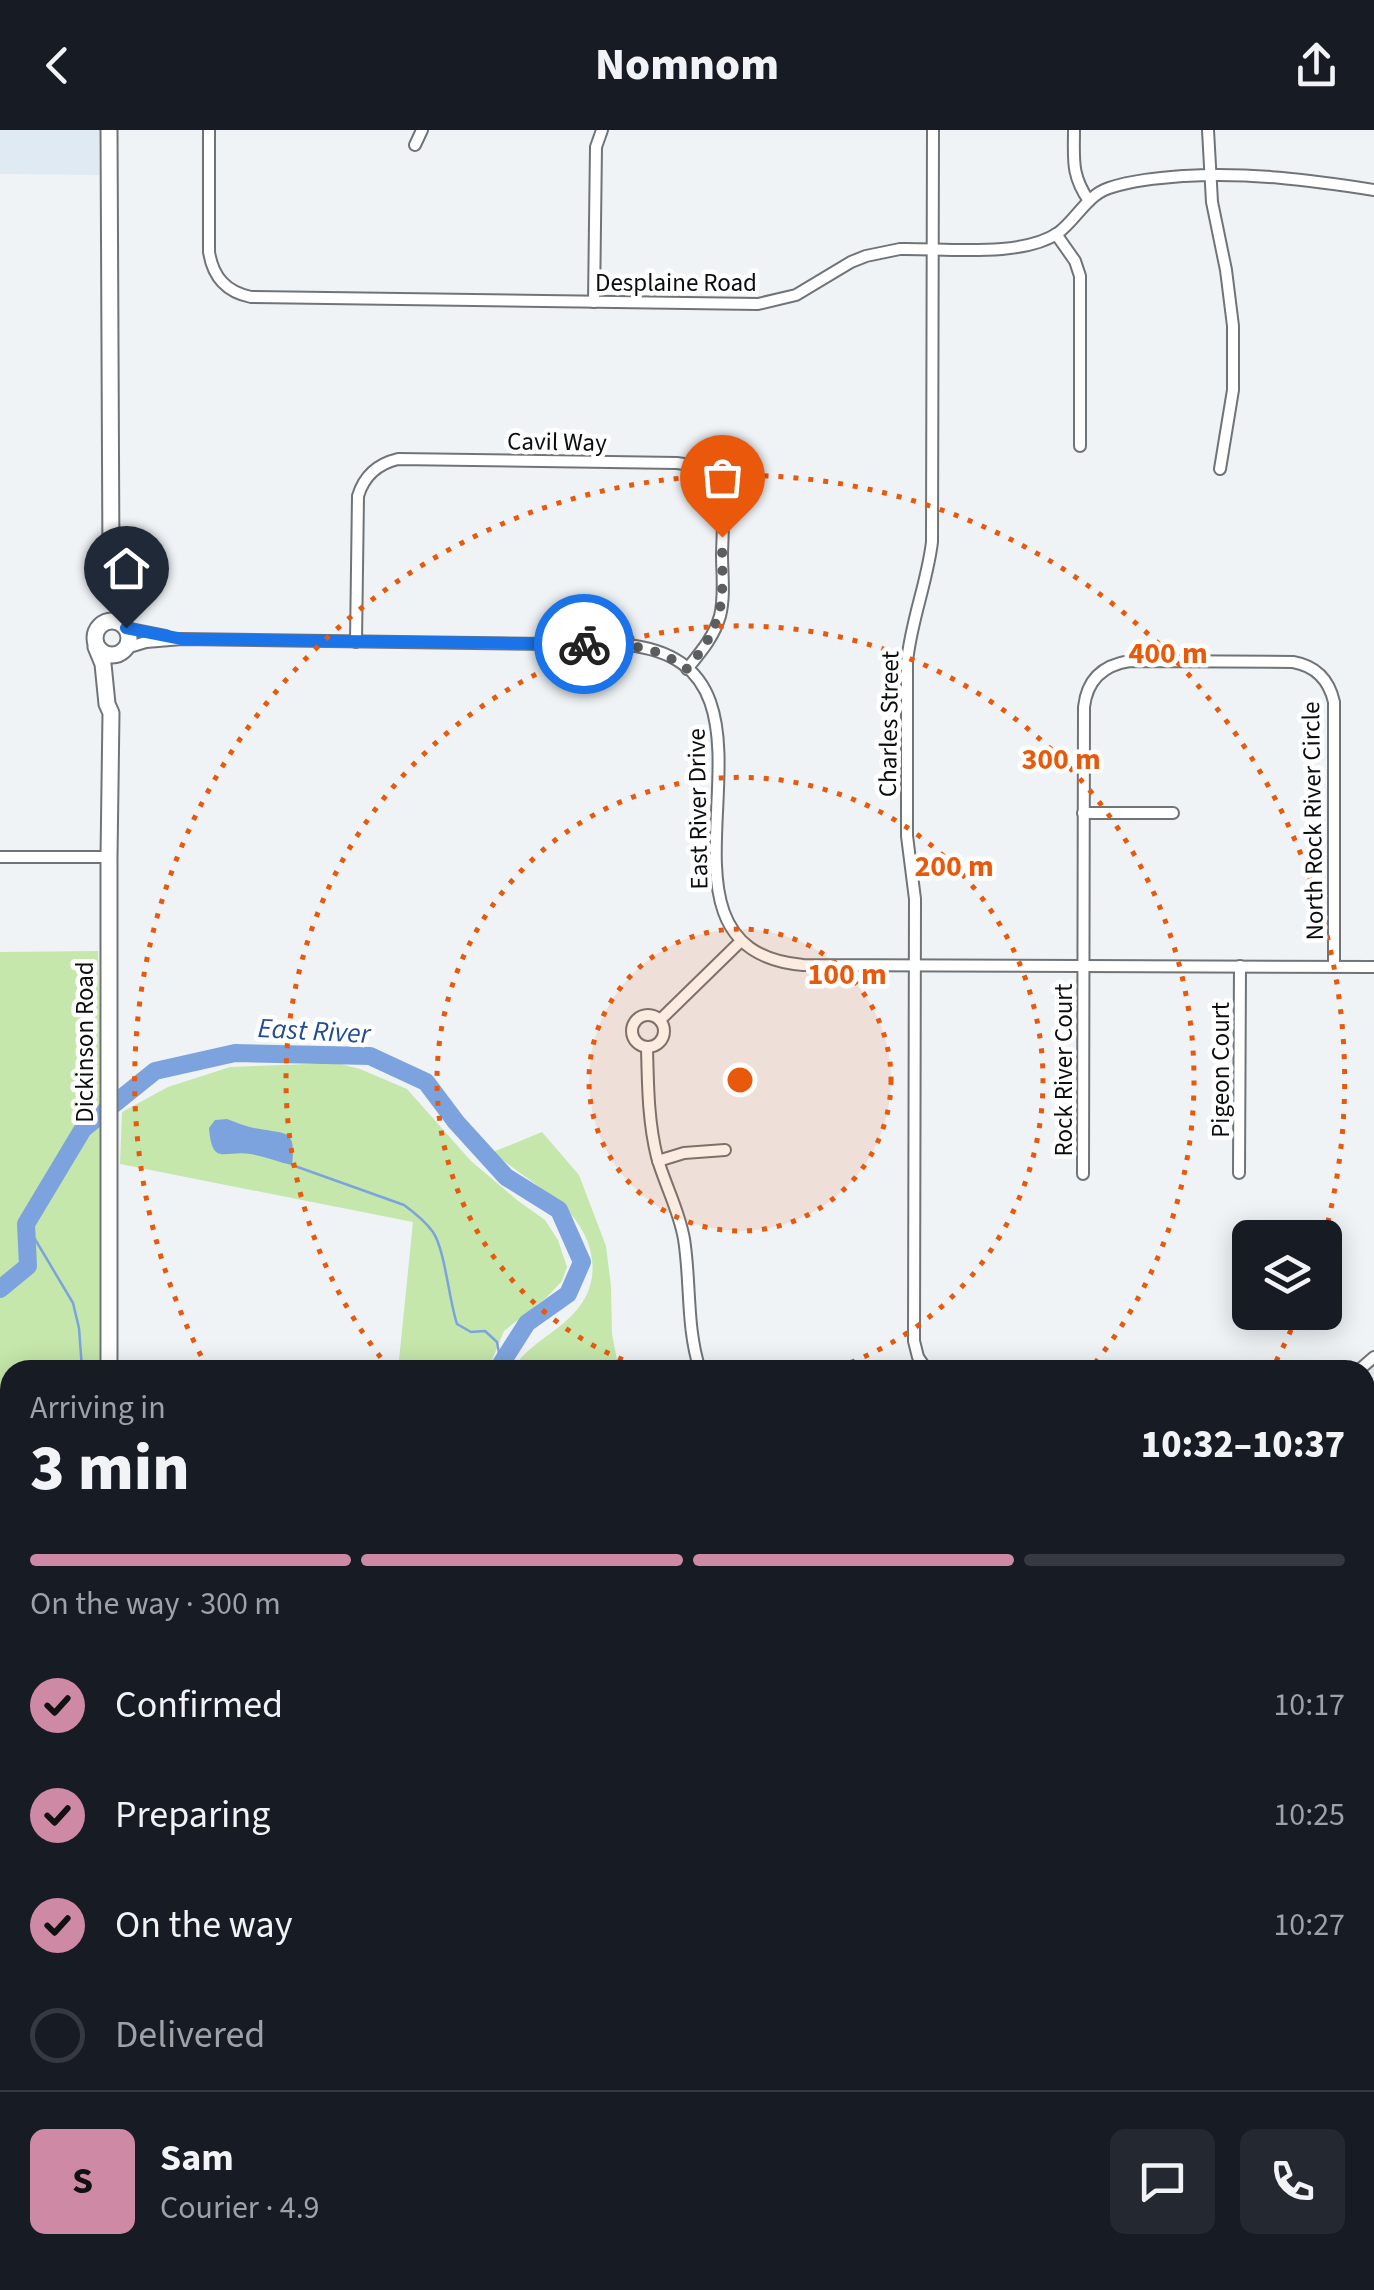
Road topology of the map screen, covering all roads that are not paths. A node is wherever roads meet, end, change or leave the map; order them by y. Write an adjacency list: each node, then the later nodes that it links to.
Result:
1 (109, 130): 17 (street, Dickinson Road)
2 (209, 130): 14 (street, Desplaine Road)
3 (422, 130): 8 (street)
4 (602, 130): 14 (street)
5 (933, 130): 13 (street, Charles Street)
6 (1074, 130): 11 (street)
7 (1208, 130): 9 (street)
8 (414, 145)
9 (1210, 175): 10 (street, Desplaine Road); 11 (street, Desplaine Road); 16 (street)
10 (1374, 190)
11 (1089, 200): 12 (street, Desplaine Road)
12 (1056, 234): 13 (street, Desplaine Road); 15 (street)
13 (932, 248): 14 (street, Desplaine Road); 31 (street, Charles Street)
14 (594, 302)
15 (1080, 446)
16 (1220, 469)
17 (112, 564): 18 (street, Dickinson Road); 19 (street, Dickinson Road)
18 (124, 626): 19 (street); 20 (street); 22 (street)
19 (96, 638): 22 (street); 25 (street, Dickinson Road)
20 (182, 639): 21 (street); 22 (street)
21 (356, 642): 23 (street); 23 (street, Cavil Way)
22 (124, 650): 25 (street, Dickinson Road)
23 (687, 669): 30 (street, East River Drive)
24 (1100, 672): 26 (street, Rock River Court); 34 (street, North Rock River Circle)
25 (111, 713): 29 (street, Dickinson Road)
26 (1083, 812): 27 (street); 32 (street, Rock River Court)
27 (1173, 813)
28 (0, 858): 29 (street)
29 (109, 858): 42 (street, Dickinson Road)
30 (741, 942): 31 (street); 36 (street)
31 (915, 966): 32 (street); 44 (street, Charles Street)
32 (1083, 966): 33 (street); 41 (street, Rock River Court)
33 (1240, 966): 34 (street); 40 (street, Pigeon Court)
34 (1334, 967): 35 (street)
35 (1374, 967)
36 (660, 1020): 37 (street); 37 (street)
37 (647, 1048): 39 (street)
38 (726, 1150): 39 (street)
39 (658, 1161): 43 (street)
40 (1240, 1173)
41 (1082, 1174)
42 (109, 1360)
43 (698, 1360)
44 (920, 1360)

